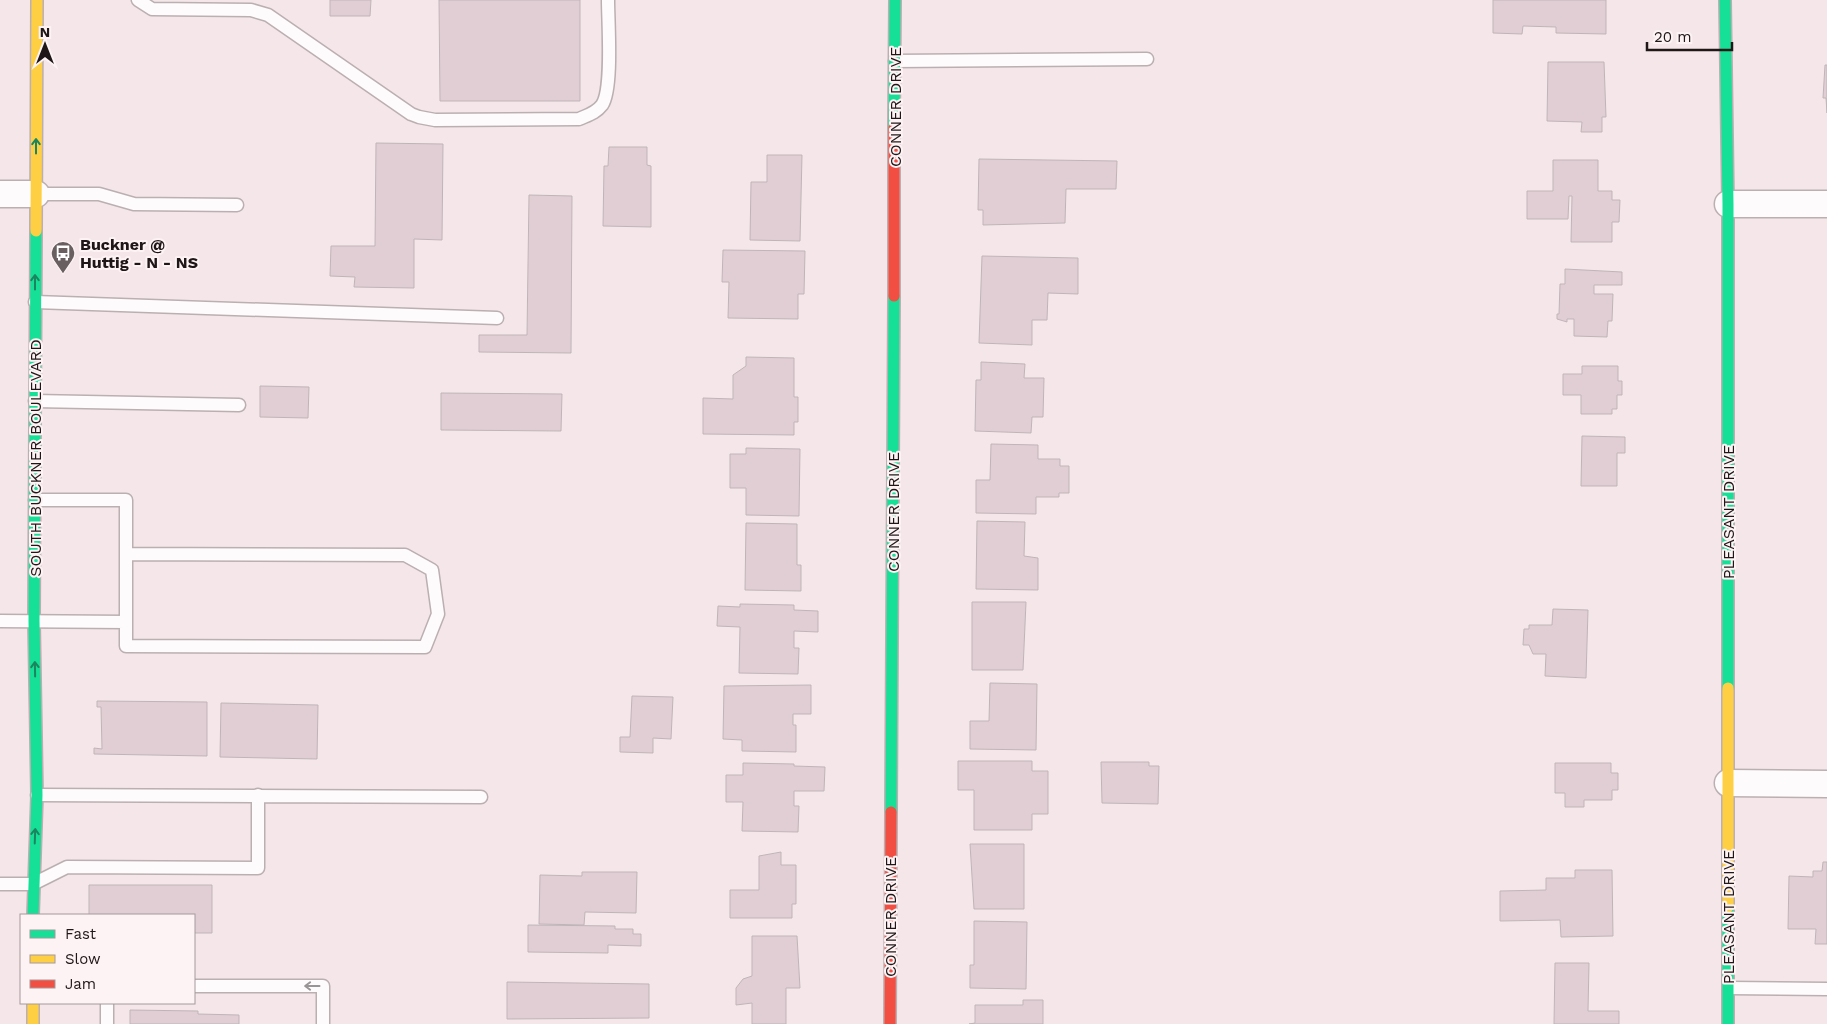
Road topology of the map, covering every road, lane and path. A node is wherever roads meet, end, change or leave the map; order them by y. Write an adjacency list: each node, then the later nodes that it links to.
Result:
1 (37, 0): 9 (street, SOUTH BUCKNER BOULEVARD, one-way to 1)
2 (138, 0): 3 (lane)
3 (608, 0)
4 (896, 0): 7 (street, CONNER DRIVE)
5 (1725, 0): 10 (street, PLEASANT DRIVE)
6 (1148, 59): 7 (lane)
7 (895, 61): 38 (street, CONNER DRIVE)
8 (0, 194): 9 (street)
9 (36, 194): 12 (lane); 13 (street, SOUTH BUCKNER BOULEVARD, one-way to 9)
10 (1728, 204): 11 (street); 22 (street, PLEASANT DRIVE)
11 (1827, 204)
12 (236, 205)
13 (35, 302): 14 (lane); 15 (street, SOUTH BUCKNER BOULEVARD)
14 (497, 318)
15 (35, 401): 16 (lane); 17 (street, SOUTH BUCKNER BOULEVARD)
16 (239, 405)
17 (34, 500): 18 (lane); 20 (street, SOUTH BUCKNER BOULEVARD)
18 (126, 554): 21 (lane); 21 (lane)
19 (0, 621): 20 (lane)
20 (34, 621): 21 (lane); 24 (street, SOUTH BUCKNER BOULEVARD, one-way to 20)
21 (126, 622)
22 (1728, 783): 23 (street); 31 (street, PLEASANT DRIVE)
23 (1827, 784)
24 (36, 795): 25 (lane); 28 (street, SOUTH BUCKNER BOULEVARD, one-way to 24)
25 (258, 795): 26 (lane); 28 (lane)
26 (481, 797)
27 (0, 884): 28 (lane)
28 (33, 884): 29 (street, SOUTH BUCKNER BOULEVARD)
29 (33, 914)
30 (195, 986): 37 (lane, one-way to 30)
31 (1729, 988): 32 (lane); 39 (street, PLEASANT DRIVE)
32 (1827, 989)
33 (33, 1004): 35 (street)
34 (107, 1004): 36 (lane)
35 (33, 1024)
36 (107, 1024)
37 (323, 1024)
38 (890, 1024)
39 (1728, 1024)

